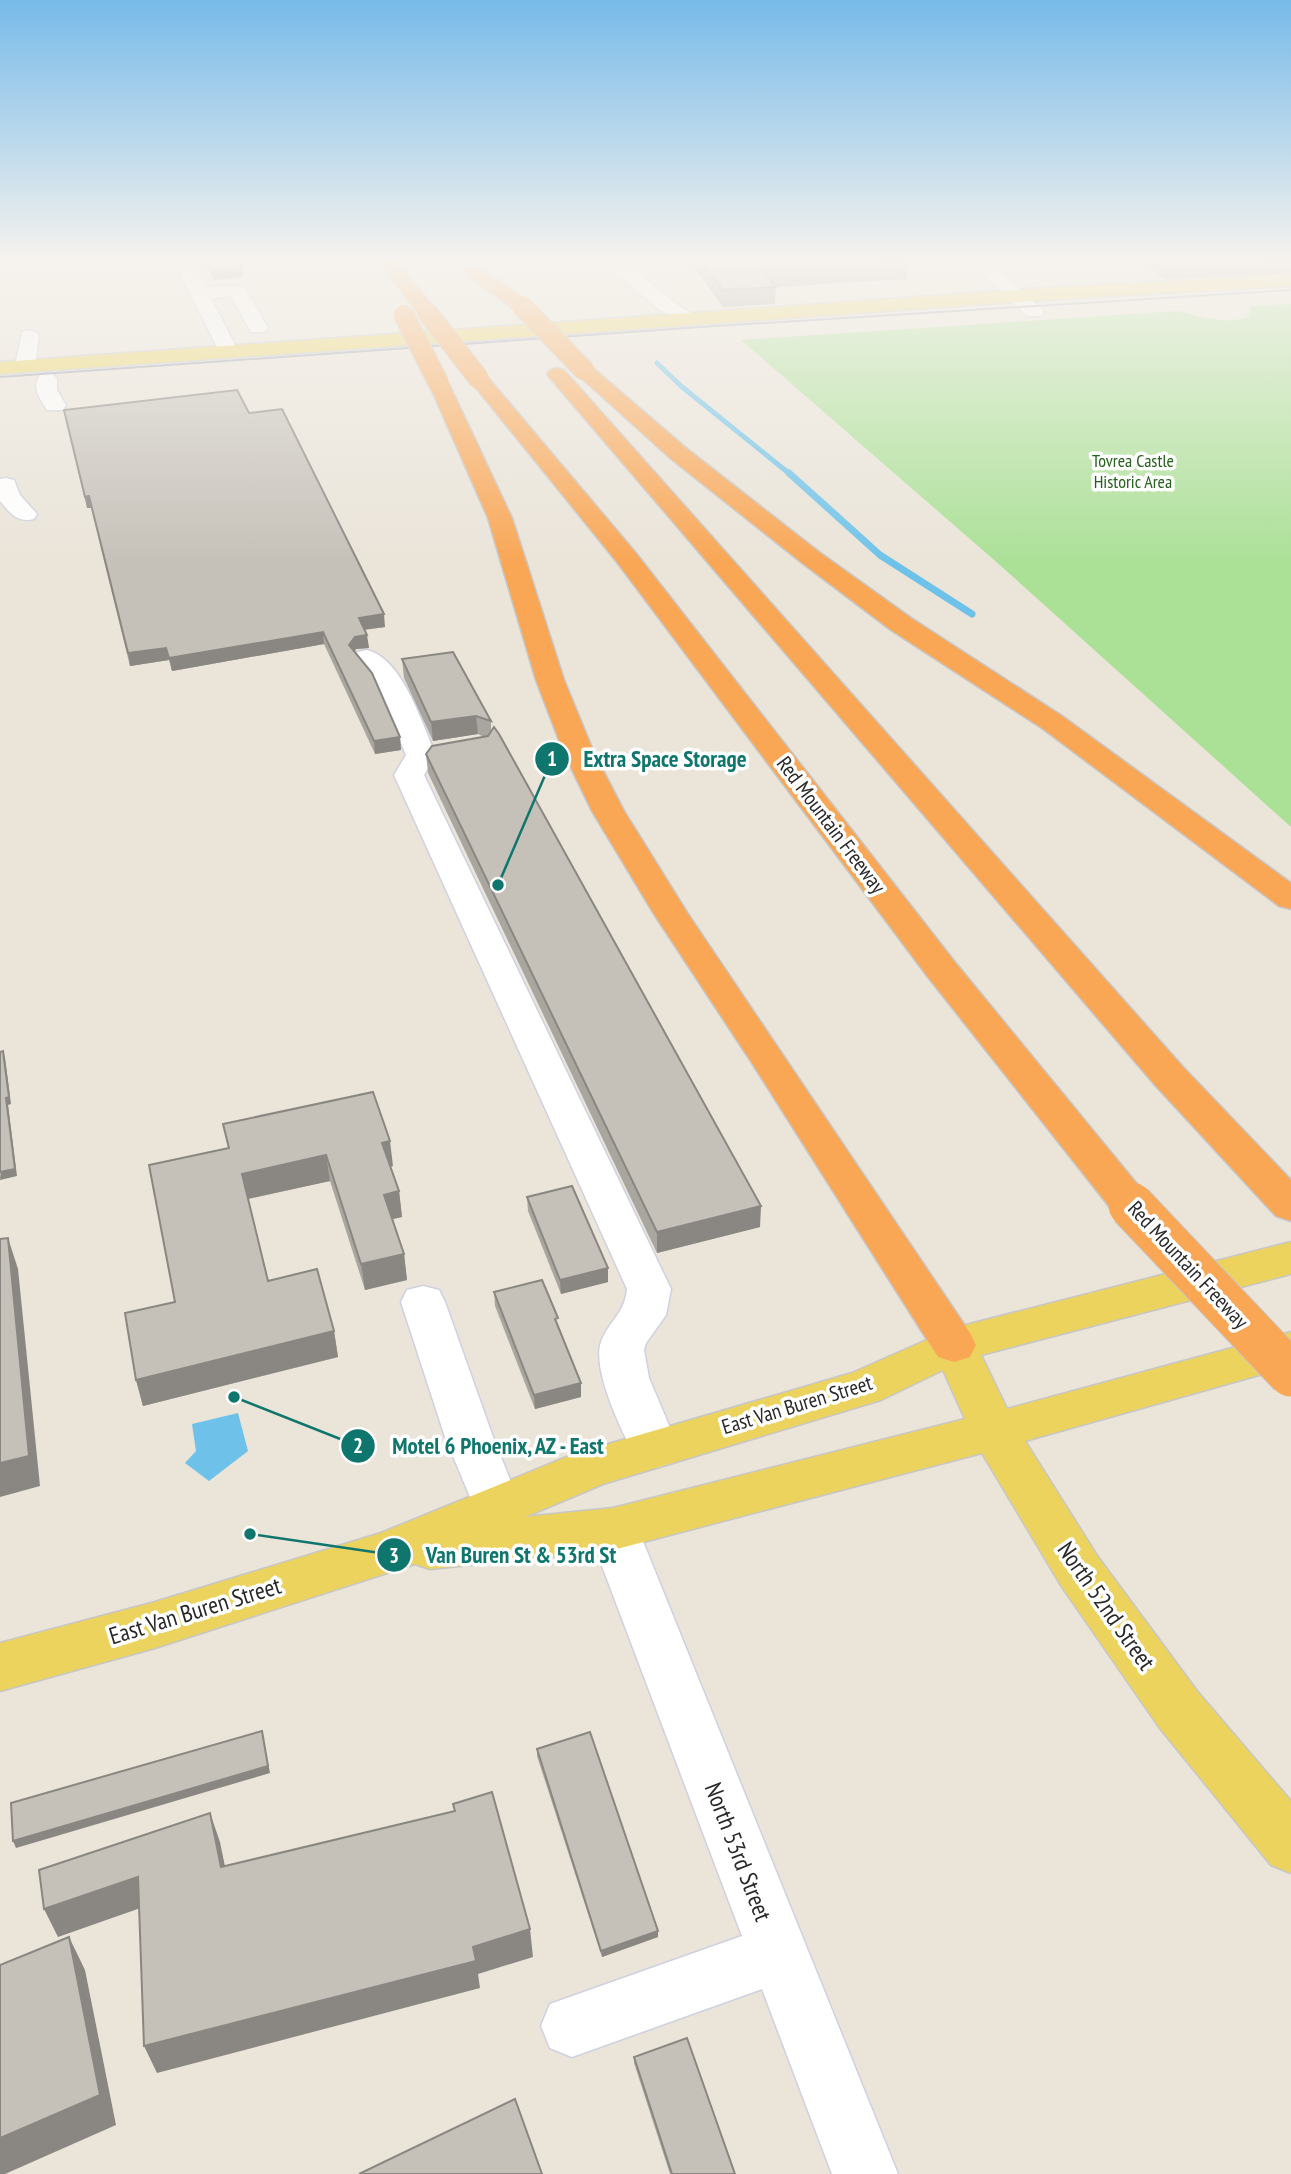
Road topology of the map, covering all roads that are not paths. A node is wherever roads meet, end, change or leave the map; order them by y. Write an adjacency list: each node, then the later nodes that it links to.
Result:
1 (25, 362): 7 (street)
2 (81, 362): 7 (main road)
3 (291, 362): 9 (main road)
4 (428, 362): 19 (highway, bridge)
5 (467, 362): 21 (highway, Red Mountain Freeway, bridge)
6 (554, 362): 15 (highway); 16 (highway)
7 (25, 366): 8 (main road)
8 (0, 368)
9 (47, 379): 10 (main road); 11 (street)
10 (0, 382)
11 (55, 405)
12 (6, 485): 13 (street)
13 (24, 514)
14 (367, 658): 23 (street)
15 (1291, 899)
16 (1291, 1206)
17 (1291, 1258): 19 (main road, East Van Buren Street)
18 (423, 1302): 24 (street)
19 (954, 1345): 22 (main road, North 52nd Street); 23 (main road, East Van Buren Street)
20 (1291, 1349): 22 (main road, East Van Buren Street)
21 (1291, 1374)
22 (994, 1432): 25 (main road, East Van Buren Street); 28 (main road, North 52nd Street)
23 (655, 1448): 24 (main road, East Van Buren Street)
24 (497, 1507): 26 (main road, East Van Buren Street)
25 (613, 1530): 26 (main road, East Van Buren Street); 29 (street, North 53rd Street)
26 (390, 1552): 27 (main road, East Van Buren Street)
27 (0, 1667)
28 (1291, 1844)
29 (777, 1954): 30 (street); 31 (street, North 53rd Street)
30 (572, 2025)
31 (865, 2174)

